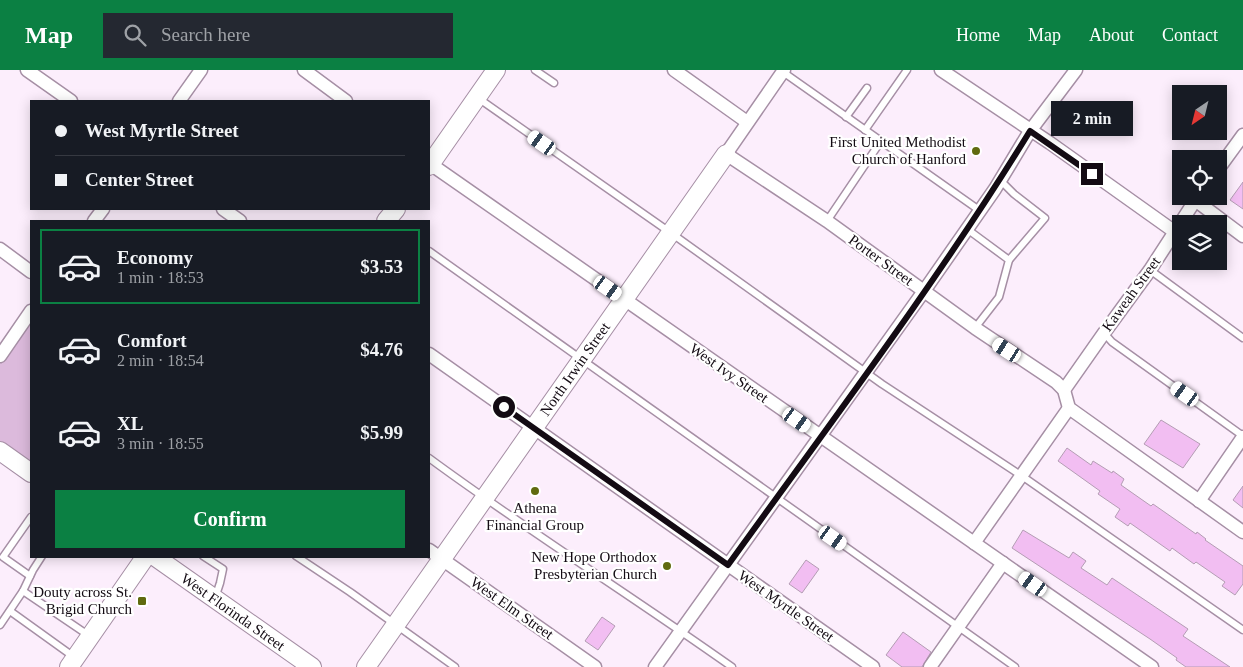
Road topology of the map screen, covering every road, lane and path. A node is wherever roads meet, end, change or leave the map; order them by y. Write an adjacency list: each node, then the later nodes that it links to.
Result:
1 (27, 70): 14 (street)
2 (201, 70): 15 (street)
3 (304, 70): 16 (street)
4 (496, 70): 13 (street)
5 (535, 70): 11 (lane)
6 (674, 70): 18 (street)
7 (907, 70): 19 (lane)
8 (941, 70): 20 (street)
9 (1076, 70): 20 (street)
10 (784, 71): 17 (lane); 18 (street, North Irwin Street)
11 (554, 83)
12 (867, 88): 17 (lane)
13 (477, 98): 25 (street); 35 (lane)
14 (70, 100)
15 (180, 100)
16 (345, 100)
17 (846, 117): 19 (lane)
18 (748, 122): 23 (street, North Irwin Street)
19 (865, 130): 22 (lane)
20 (1030, 131): 27 (street); 34 (street)
21 (1243, 134): 24 (street)
22 (881, 141): 30 (lane); 32 (lane)
23 (726, 154): 32 (street, Porter Street); 35 (street, North Irwin Street)
24 (1227, 157)
25 (430, 163)
26 (430, 165): 44 (street, West Ivy Street)
27 (1000, 180): 30 (street); 40 (lane)
28 (1205, 205): 36 (street)
29 (224, 210): 31 (street)
30 (979, 210): 33 (street)
31 (239, 220)
32 (827, 221): 43 (street, Porter Street)
33 (966, 229): 40 (lane); 43 (street)
34 (1172, 230)
35 (671, 233): 44 (street, North Irwin Street); 52 (lane)
36 (1243, 236)
37 (1172, 237): 41 (street, Kaweah Street)
38 (0, 250): 42 (street)
39 (430, 251): 51 (lane)
40 (1009, 260): 46 (lane)
41 (1150, 270): 47 (street, Kaweah Street); 48 (lane)
42 (30, 271)
43 (924, 291): 46 (street, Porter Street); 52 (street)
44 (624, 300): 51 (street, North Irwin Street); 57 (street, West Ivy Street)
45 (30, 312): 50 (street)
46 (975, 328): 53 (street, Porter Street)
47 (1104, 332): 53 (street, Kaweah Street); 56 (lane)
48 (1243, 338)
49 (430, 355): 55 (street, West Myrtle Street)
50 (0, 356)
51 (582, 359): 55 (street, North Irwin Street); 62 (lane)
52 (866, 373): 57 (street); 61 (lane)
53 (1064, 390): 54 (street)
54 (1069, 408): 61 (street); 64 (street)
55 (534, 428): 63 (street, North Irwin Street); 75 (street, West Myrtle Street)
56 (1243, 436): 64 (street)
57 (821, 437): 62 (street); 67 (street, West Ivy Street)
58 (0, 451): 60 (street)
59 (430, 459): 63 (lane)
60 (30, 472)
61 (1022, 476): 67 (street); 84 (lane)
62 (777, 498): 75 (street); 82 (lane)
63 (484, 499): 68 (street, North Irwin Street); 83 (lane)
64 (1200, 501): 66 (street)
65 (30, 517): 76 (lane)
66 (1243, 532)
67 (974, 544): 74 (street, West Ivy Street)
68 (435, 554): 80 (street, North Irwin Street); 90 (street, West Elm Street)
69 (41, 558): 76 (lane)
70 (145, 558): 85 (street)
71 (157, 558): 78 (street, West Florinda Street)
72 (205, 558): 78 (lane)
73 (299, 558): 80 (lane)
74 (1003, 564): 82 (street); 96 (street, West Ivy Street)
75 (728, 565): 83 (street); 93 (street, West Myrtle Street)
76 (30, 576): 77 (lane)
77 (23, 591): 79 (lane); 85 (lane)
78 (215, 599): 87 (street, West Florinda Street)
79 (10, 611): 81 (lane); 86 (lane)
80 (396, 624): 88 (street, North Irwin Street); 89 (lane)
81 (0, 625)
82 (958, 627): 94 (street); 95 (lane)
83 (681, 630): 91 (street); 92 (lane)
84 (1243, 630)
85 (90, 637): 86 (street)
86 (72, 662)
87 (312, 667)
88 (366, 667)
89 (455, 667)
90 (595, 667)
91 (655, 667)
92 (732, 667)
93 (874, 667)
94 (930, 667)
95 (1015, 667)
96 (1152, 667)

